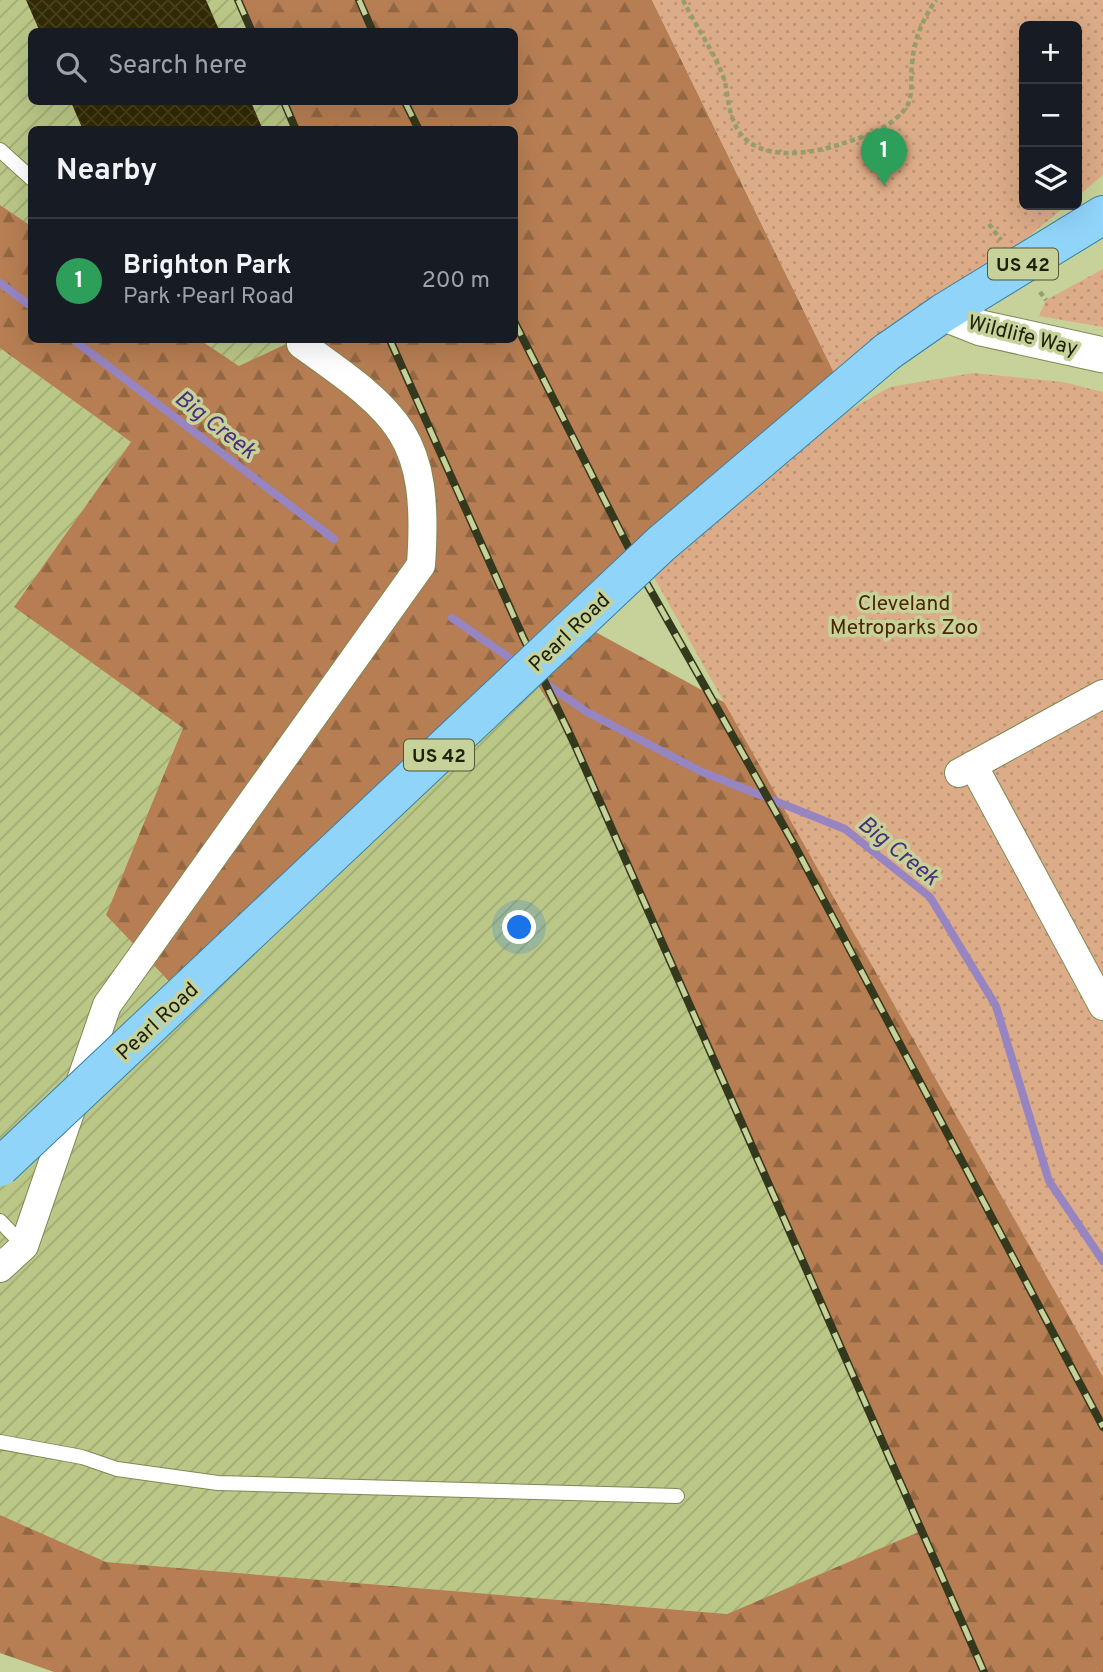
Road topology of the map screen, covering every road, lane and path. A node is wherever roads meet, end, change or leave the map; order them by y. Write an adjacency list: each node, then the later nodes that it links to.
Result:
1 (683, 0): 2 (path)
2 (936, 0)
3 (0, 150): 4 (lane)
4 (28, 175)
5 (1103, 215): 6 (main road, Pearl Road / US 42)
6 (943, 313): 8 (street, Wildlife Way); 11 (main road, Pearl Road / US 42, bridge)
7 (296, 343): 13 (street, Pearl Road)
8 (1103, 355)
9 (1103, 694): 10 (street)
10 (1103, 1006)
11 (0, 1167)
12 (0, 1221): 13 (lane)
13 (24, 1246): 14 (street, Pearl Road)
14 (0, 1268)
15 (0, 1442): 16 (lane)
16 (677, 1496)

